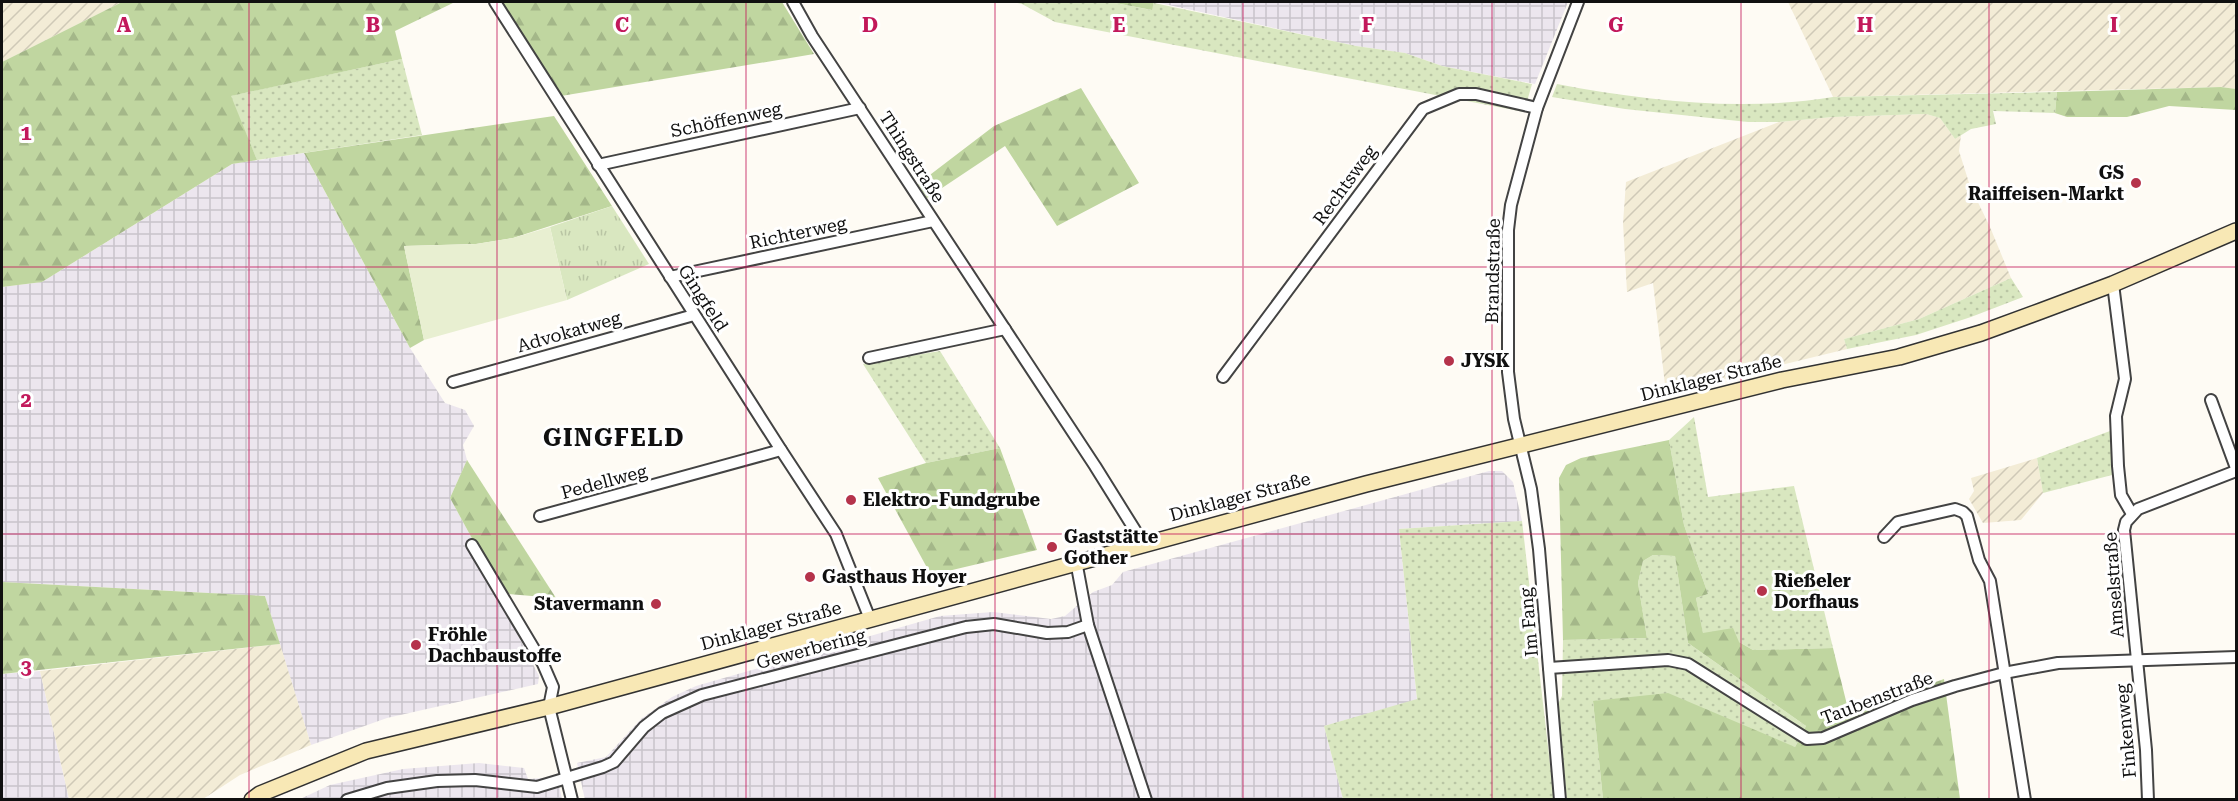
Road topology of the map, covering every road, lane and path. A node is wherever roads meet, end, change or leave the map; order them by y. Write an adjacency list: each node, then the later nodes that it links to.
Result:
1 (495, 2): 6 (street, Gingfeld)
2 (793, 2): 4 (street, Thingstraße)
3 (1578, 2): 5 (street, Brandstraße)
4 (860, 108): 6 (street, Schöffenweg); 7 (street, Thingstraße)
5 (1537, 108): 14 (street, Rechtsweg); 17 (street, Brandstraße)
6 (598, 165): 9 (street, Gingfeld)
7 (933, 220): 9 (street, Richterweg); 12 (street, Thingstraße)
8 (2236, 231): 10 (main road, Dinklager Straße)
9 (670, 277): 11 (street, Gingfeld)
10 (2113, 284): 17 (main road, Dinklager Straße); 20 (street)
11 (694, 315): 15 (street, Advokatweg); 18 (street, Gingfeld)
12 (1005, 329): 13 (street); 23 (street, Thingstraße)
13 (869, 358)
14 (1223, 377)
15 (453, 382)
16 (2211, 400): 19 (street, Amselstraße)
17 (1520, 444): 23 (main road, Dinklager Straße); 30 (street, Im Fang)
18 (781, 450): 21 (street, Pedellweg); 26 (street, Gingfeld)
19 (2236, 470): 20 (street, Amselstraße)
20 (2132, 514): 29 (street, Amselstraße)
21 (540, 516)
22 (1884, 537): 31 (street)
23 (1143, 543): 25 (main road, Dinklager Straße)
24 (472, 545): 32 (street)
25 (1076, 561): 26 (main road, Dinklager Straße); 27 (street)
26 (870, 619): 32 (main road, Dinklager Straße)
27 (1088, 625): 33 (street, Gewerbering); 37 (street)
28 (2236, 657): 29 (street, Taubenstraße)
29 (2137, 661): 31 (street, Taubenstraße); 40 (street, Finkenweg)
30 (1549, 668): 31 (street, Taubenstraße); 38 (street, Im Fang)
31 (2004, 673): 39 (street)
32 (549, 707): 33 (street); 34 (main road, Dinklager Straße)
33 (567, 778): 35 (street, Gewerbering); 36 (street)
34 (252, 800)
35 (346, 800)
36 (572, 800)
37 (1146, 800)
38 (1560, 800)
39 (2025, 800)
40 (2148, 800)

